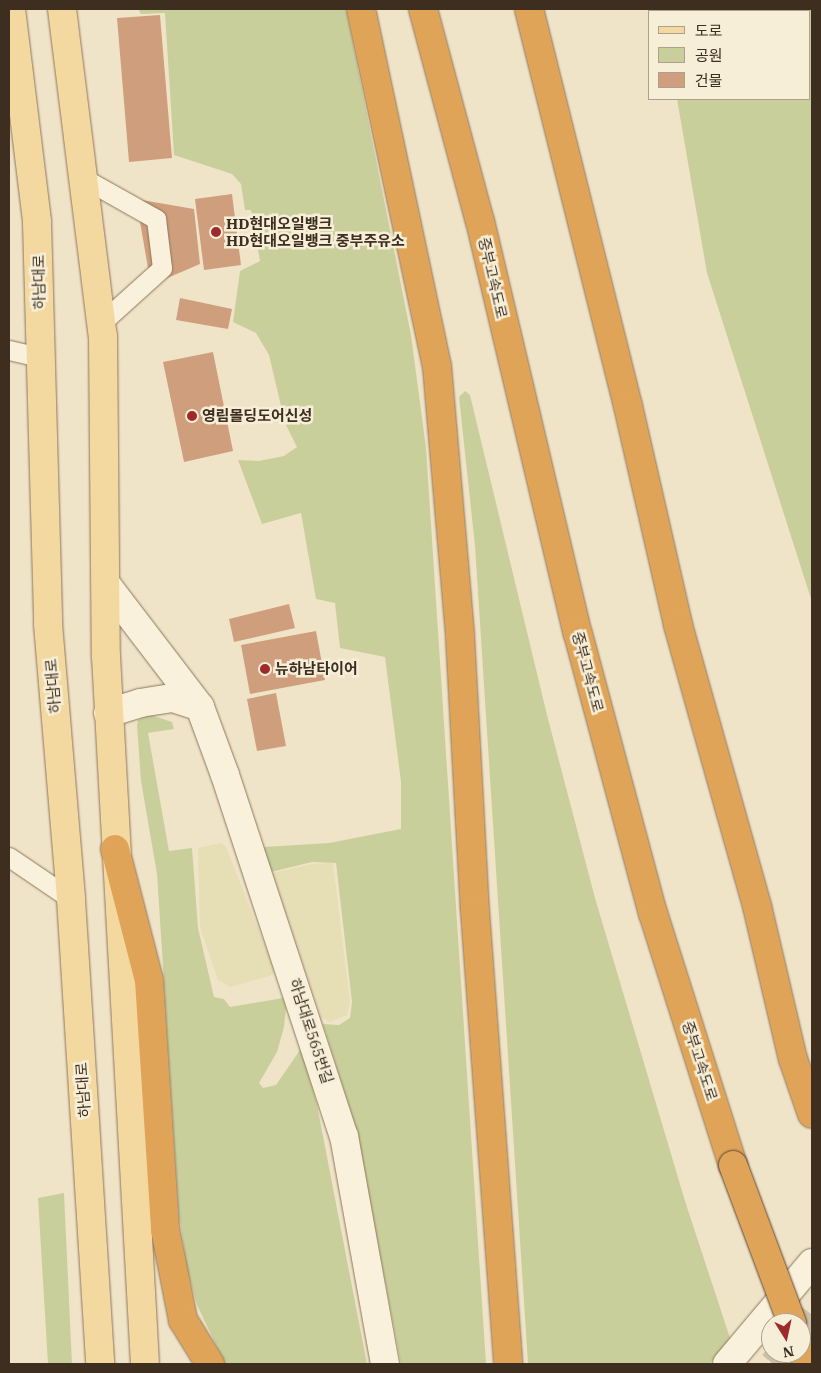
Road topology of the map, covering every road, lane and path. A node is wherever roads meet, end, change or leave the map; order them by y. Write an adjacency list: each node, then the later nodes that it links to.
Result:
1 (11, 9): 6 (main road, 하남대로)
2 (62, 9): 7 (main road)
3 (361, 9): 24 (highway)
4 (423, 9): 19 (highway, 중부고속도로, bridge)
5 (529, 9): 17 (highway)
6 (14, 76): 10 (main road, 하남대로)
7 (83, 178): 8 (main road); 8 (lane)
8 (101, 323): 11 (main road)
9 (9, 350): 10 (lane)
10 (40, 357): 16 (main road, 하남대로)
11 (106, 584): 12 (street, 하남대로565번길); 13 (main road)
12 (200, 707): 13 (street); 23 (street, 하남대로565번길)
13 (108, 713): 14 (main road)
14 (115, 848): 21 (main road); 22 (highway)
15 (9, 857): 16 (lane)
16 (71, 899): 20 (main road, 하남대로)
17 (812, 1114)
18 (812, 1263): 25 (street)
19 (788, 1313)
20 (100, 1364)
21 (145, 1364)
22 (210, 1364)
23 (385, 1364)
24 (508, 1364)
25 (727, 1364)

